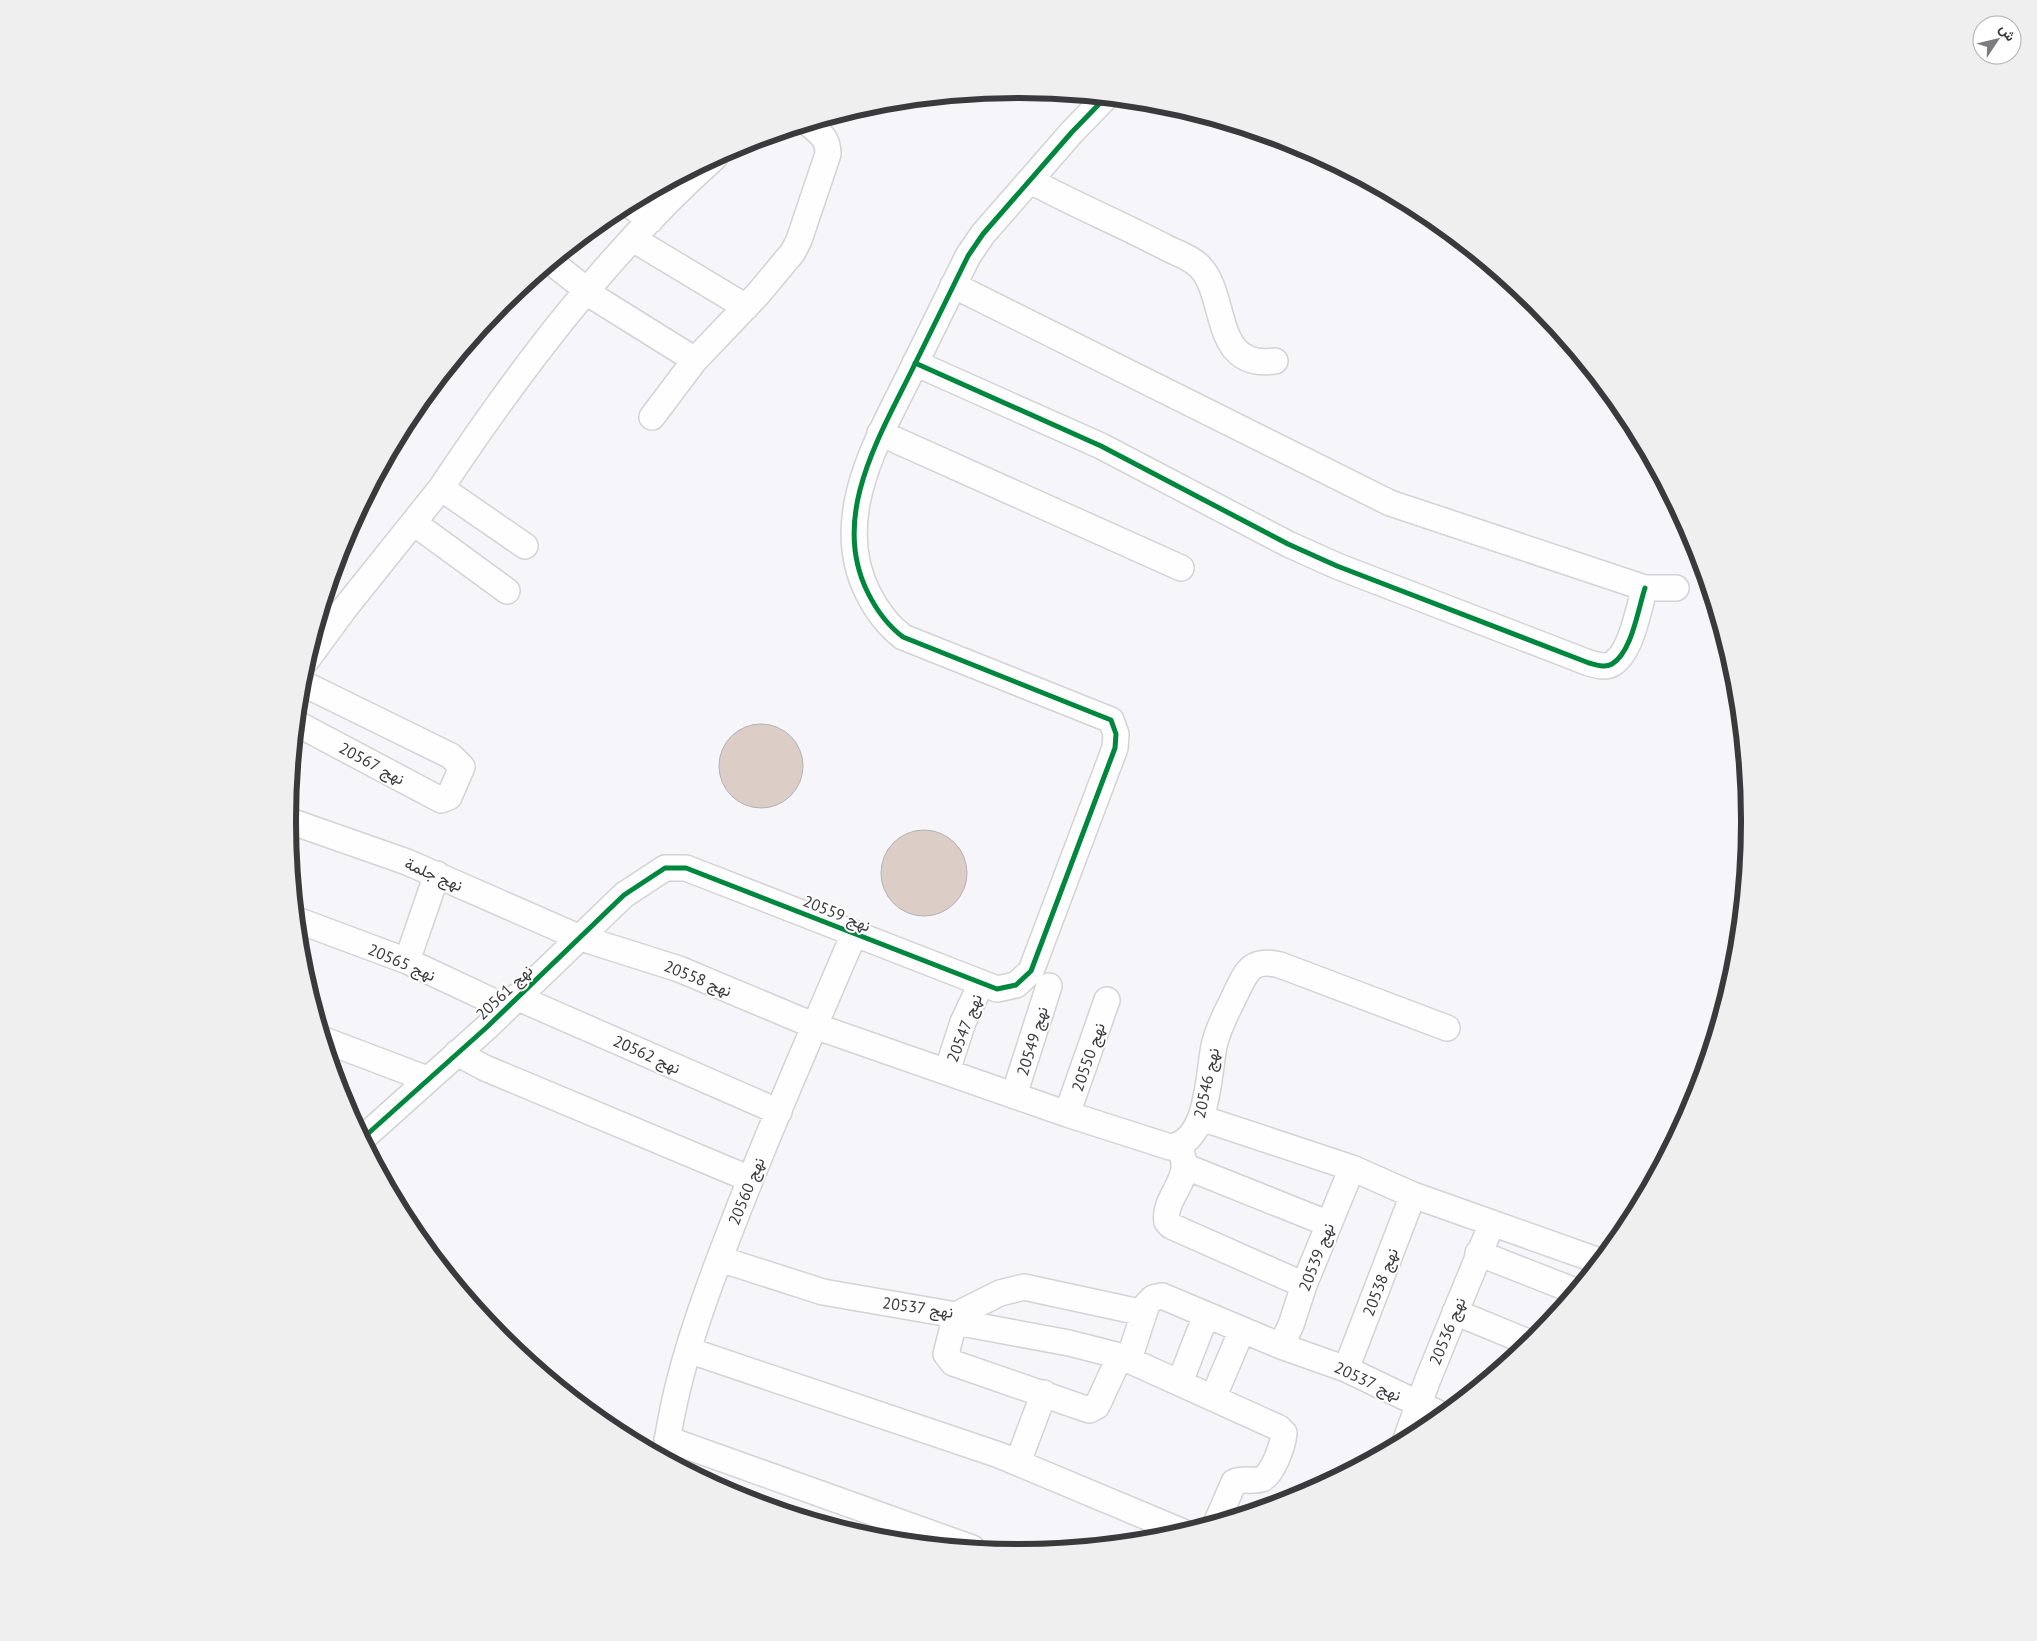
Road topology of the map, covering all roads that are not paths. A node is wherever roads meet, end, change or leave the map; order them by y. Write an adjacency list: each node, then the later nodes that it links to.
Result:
1 (1100, 103): 4 (street)
2 (813, 127): 11 (street)
3 (701, 171): 6 (street)
4 (1031, 181): 9 (street); 13 (street)
5 (634, 208): 6 (street)
6 (652, 220): 7 (street)
7 (633, 239): 10 (street); 11 (street)
8 (556, 266): 10 (street)
9 (953, 285): 14 (street); 21 (street)
10 (587, 291): 12 (street); 17 (street)
11 (746, 307): 12 (street)
12 (695, 360): 15 (street)
13 (1275, 362)
14 (915, 363): 16 (street); 21 (street)
15 (652, 417)
16 (880, 433): 20 (street); 34 (street)
17 (441, 488): 18 (street); 19 (street)
18 (414, 523): 23 (street); 24 (street)
19 (525, 546)
20 (1180, 568)
21 (1645, 588): 22 (street)
22 (1676, 588)
23 (507, 591)
24 (317, 647)
25 (308, 686): 26 (street, نهج 20567)
26 (302, 726)
27 (295, 823): 29 (street, نهج جلمة)
28 (665, 868): 31 (street, نهج 20559); 32 (street, نهج 20561)
29 (437, 874): 32 (street, نهج جلمة); 33 (street)
30 (303, 922): 33 (street, نهج 20565)
31 (854, 934): 34 (street, نهج 20559); 38 (street, نهج 20560)
32 (578, 937): 37 (street, نهج 20561); 38 (street, نهج 20558)
33 (407, 961): 37 (street, نهج 20565)
34 (989, 986): 42 (street, نهج 20547)
35 (1049, 986): 44 (street, نهج 20549)
36 (1107, 1000): 46 (street, نهج 20550)
37 (511, 1002): 41 (street, نهج 20561); 45 (street, نهج 20562)
38 (815, 1026): 42 (street); 45 (street, نهج 20560)
39 (1447, 1028): 47 (street, نهج 20546)
40 (331, 1043): 43 (street)
41 (457, 1053): 43 (street, نهج 20561); 51 (street)
42 (947, 1071): 44 (street)
43 (427, 1079): 48 (street, نهج 20561)
44 (1014, 1095): 46 (street)
45 (779, 1112): 51 (street, نهج 20560)
46 (1067, 1114): 49 (street)
47 (1201, 1118): 49 (street, نهج 20546); 50 (street)
48 (367, 1134)
49 (1182, 1156): 54 (street); 58 (street, نهج 20546)
50 (1352, 1168): 52 (street); 54 (street, نهج 20539)
51 (744, 1176): 56 (street, نهج 20560)
52 (1414, 1195): 53 (street); 69 (street, نهج 20538)
53 (1492, 1223): 55 (street, نهج 20536); 57 (street)
54 (1328, 1224): 58 (street, نهج 20539)
55 (1478, 1253): 59 (street); 60 (street, نهج 20536)
56 (720, 1259): 63 (street, نهج 20537); 67 (street, نهج 20560)
57 (1593, 1259)
58 (1304, 1285): 66 (street, نهج 20539)
59 (1569, 1289)
60 (1455, 1312): 65 (street); 73 (street, نهج 20536)
61 (1144, 1313): 62 (street, نهج 20537); 63 (street, نهج 20537); 68 (street)
62 (1206, 1315): 64 (street, نهج 20537); 70 (street)
63 (956, 1318): 68 (street); 71 (street)
64 (1242, 1330): 66 (street, نهج 20537); 72 (street)
65 (1522, 1340)
66 (1287, 1348): 69 (street, نهج 20537)
67 (688, 1350): 76 (street, نهج 20560); 77 (street)
68 (1125, 1357): 70 (street); 71 (street)
69 (1346, 1369): 73 (street, نهج 20537)
70 (1180, 1382): 72 (street)
71 (1044, 1393): 77 (street)
72 (1213, 1398): 78 (street)
73 (1419, 1404): 74 (street, نهج 20537); 75 (street, نهج 20536)
74 (1435, 1411)
75 (1410, 1428)
76 (666, 1448): 80 (street)
77 (1018, 1462): 79 (street)
78 (1220, 1515)
79 (1172, 1527)
80 (945, 1539)

